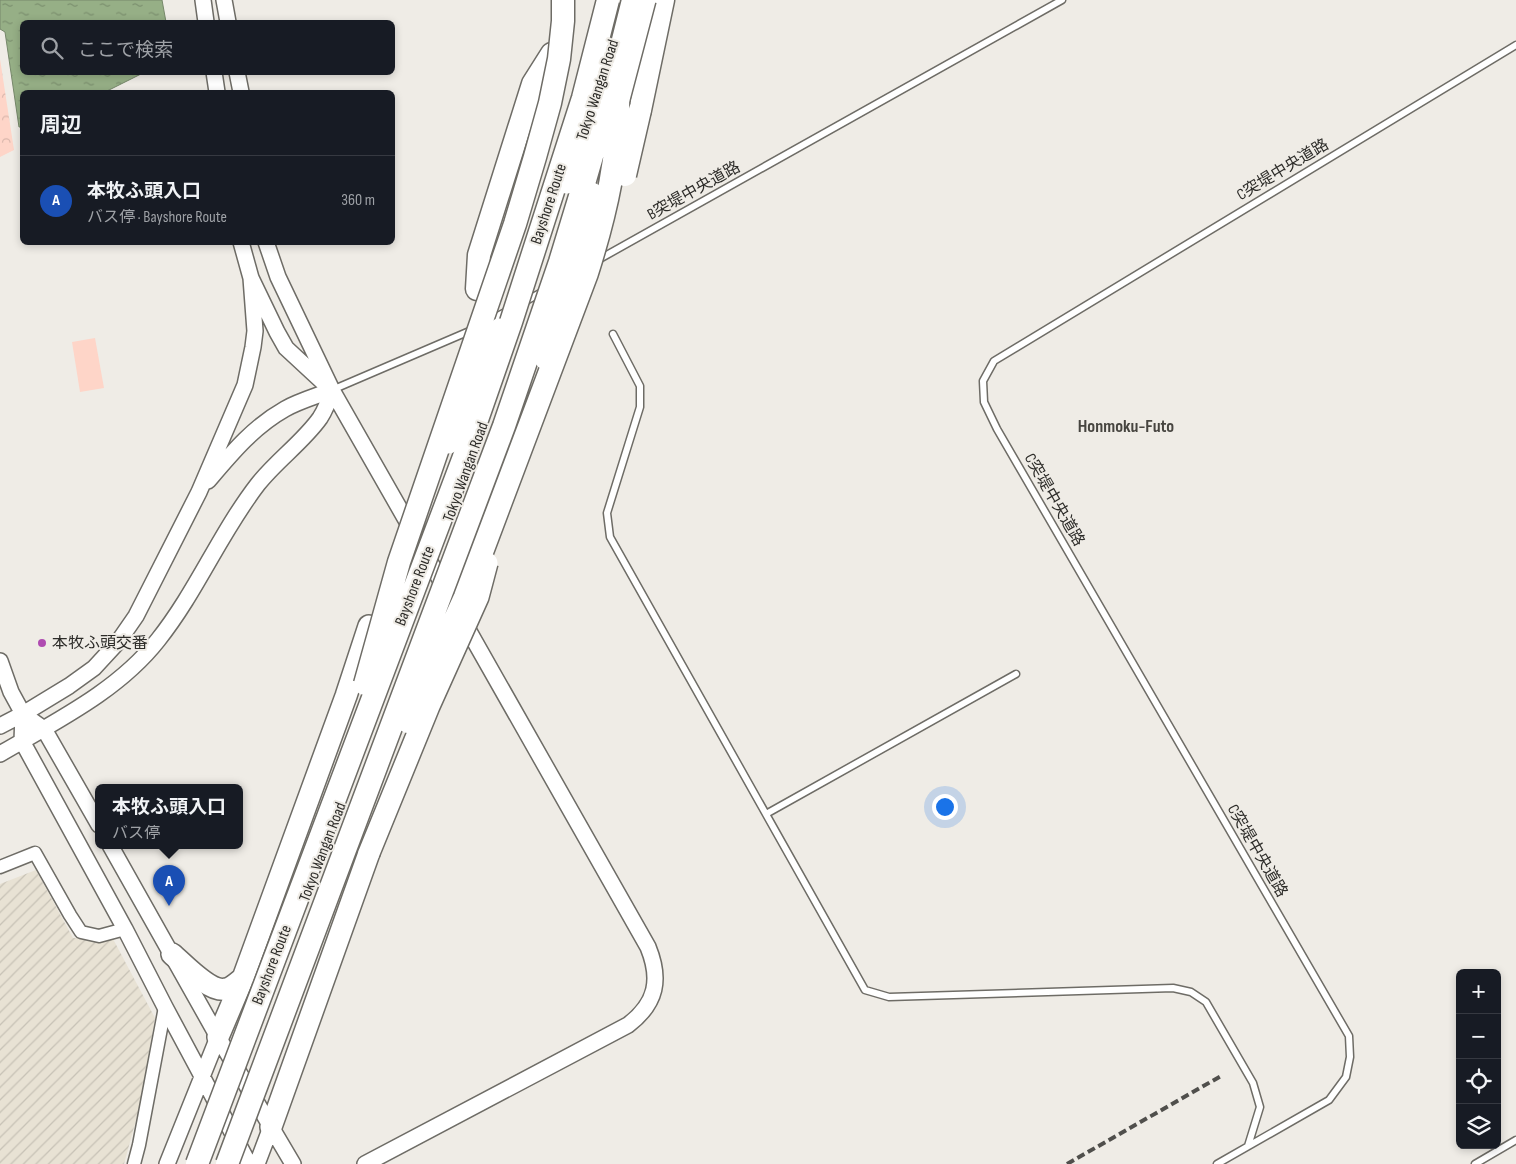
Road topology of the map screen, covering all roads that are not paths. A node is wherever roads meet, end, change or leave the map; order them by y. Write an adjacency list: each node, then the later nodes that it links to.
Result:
1 (203, 0): 11 (street)
2 (224, 0): 12 (street)
3 (563, 0): 36 (highway, bridge)
4 (568, 0): 26 (highway, bridge)
5 (607, 0): 36 (highway, Bayshore Route, bridge); 39 (highway, bridge)
6 (626, 0): 18 (highway, Tokyo Wangan Road, bridge)
7 (634, 0): 39 (highway, Bayshore Route, bridge); 53 (highway, Tokyo Wangan Road, bridge)
8 (645, 0): 25 (highway, bridge)
9 (663, 0): 25 (highway, bridge)
10 (1062, 0): 23 (lane, B突堤中央道路)
11 (206, 20)
12 (228, 20)
13 (1516, 44): 48 (lane, C突堤中央道路)
14 (214, 75): 16 (street)
15 (238, 75): 17 (street)
16 (217, 90)
17 (241, 90)
18 (584, 134): 26 (highway, bridge); 52 (highway, Tokyo Wangan Road, bridge)
19 (242, 245): 21 (street)
20 (267, 245): 23 (street)
21 (251, 278): 23 (street); 24 (street)
22 (613, 334): 34 (lane)
23 (332, 390): 24 (street); 31 (street); 58 (street)
24 (199, 492): 29 (street)
25 (478, 597): 46 (highway, bridge)
26 (370, 626): 42 (highway)
27 (0, 661): 29 (street)
28 (1016, 674): 34 (lane)
29 (23, 714): 30 (street); 31 (street); 32 (street)
30 (0, 726)
31 (44, 729): 32 (street); 35 (street)
32 (22, 741): 33 (street); 40 (street)
33 (0, 754)
34 (766, 814): 48 (lane)
35 (95, 818)
36 (322, 834): 51 (highway, Bayshore Route, bridge)
37 (112, 849): 41 (street)
38 (0, 868): 40 (street)
39 (334, 880): 54 (highway, Bayshore Route, bridge)
40 (125, 929): 43 (street)
41 (172, 954): 42 (highway); 44 (street)
42 (243, 978): 44 (highway)
43 (165, 1007): 45 (street); 49 (street)
44 (218, 1037): 45 (street); 46 (street)
45 (202, 1077): 50 (street); 55 (street)
46 (271, 1128): 56 (street); 57 (street)
47 (1516, 1140): 60 (lane)
48 (1248, 1146): 59 (lane, C突堤中央道路)
49 (134, 1164)
50 (166, 1164)
51 (197, 1164)
52 (205, 1164)
53 (218, 1164)
54 (227, 1164)
55 (249, 1164)
56 (257, 1164)
57 (293, 1164)
58 (365, 1164)
59 (1217, 1164)
60 (1475, 1164)

